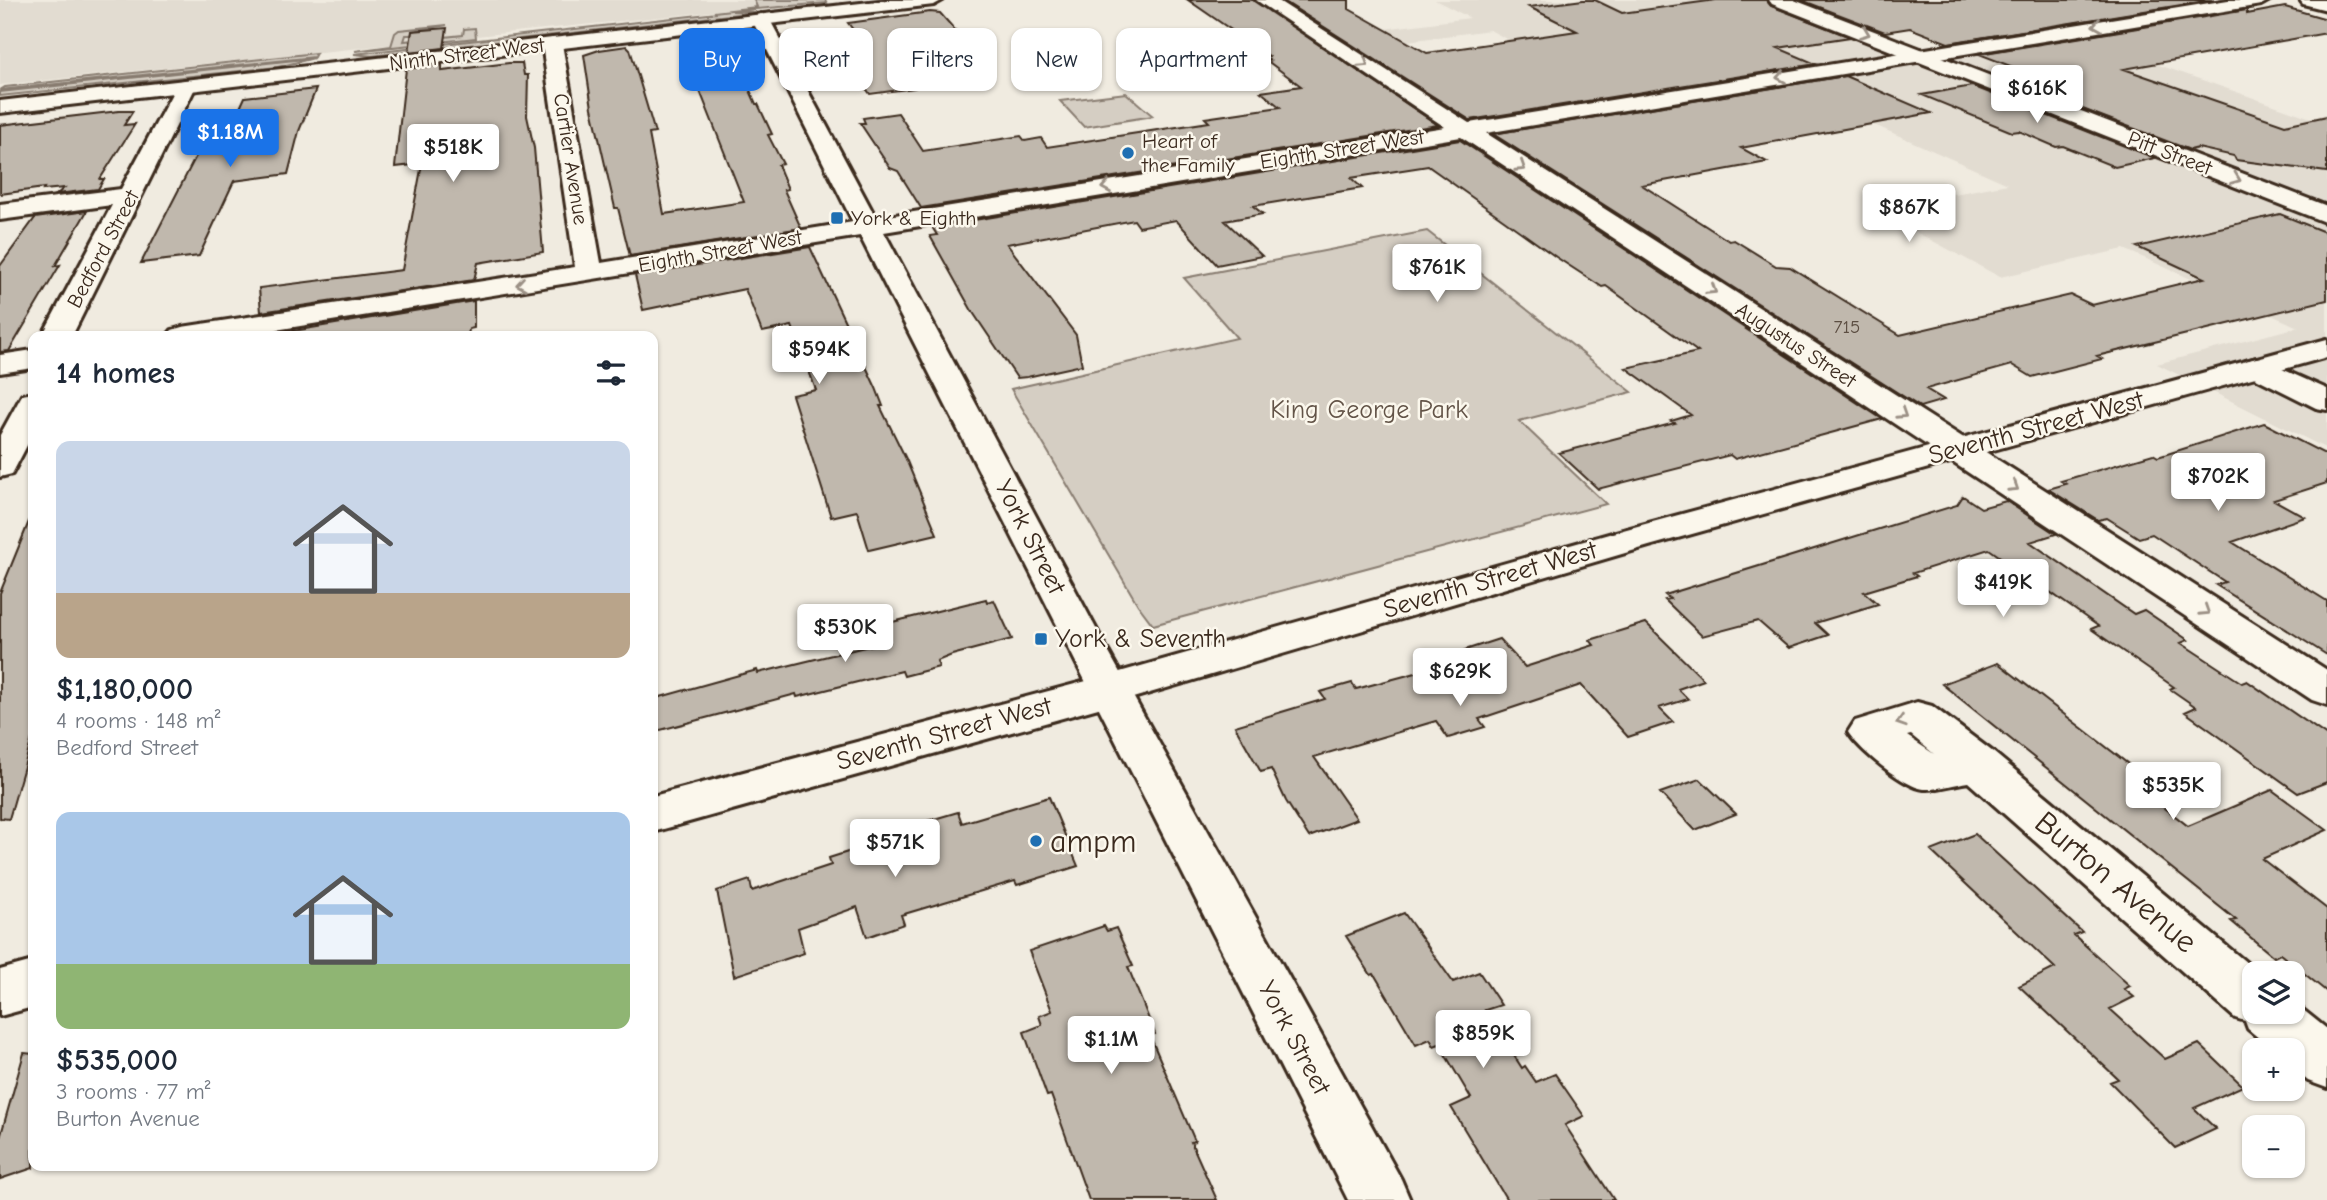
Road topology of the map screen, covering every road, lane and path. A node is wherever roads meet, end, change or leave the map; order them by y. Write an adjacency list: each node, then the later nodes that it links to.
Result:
1 (934, 0): 7 (street, Ninth Street West)
2 (1265, 0): 12 (street, Augustus Street, one-way to 12)
3 (1778, 0): 9 (street, Pitt Street, one-way to 9)
4 (2261, 0): 9 (street, Eighth Street West, one-way to 9)
5 (2309, 0): 6 (street)
6 (2327, 5)
7 (761, 20): 8 (street, Ninth Street West); 16 (street, York Street)
8 (552, 44): 10 (street, Ninth Street West); 17 (street, Cartier Avenue)
9 (1922, 56): 12 (street, Eighth Street West, one-way to 12); 15 (street, Pitt Street, one-way to 15)
10 (186, 86): 11 (street, Ninth Street West); 13 (street, Bedford Street)
11 (0, 107)
12 (1463, 130): 16 (street, Eighth Street West, one-way to 16); 26 (street, Augustus Street, one-way to 26)
13 (131, 195): 14 (street); 18 (street, Bedford Street)
14 (0, 212)
15 (2327, 215)
16 (870, 226): 17 (street, Eighth Street West); 28 (street, York Street)
17 (589, 273): 19 (street, Eighth Street West, one-way to 19)
18 (60, 331)
19 (214, 331)
20 (2327, 348): 23 (street, Seventh Street West)
21 (28, 360): 22 (street)
22 (0, 365)
23 (2257, 367): 24 (street); 26 (street, Seventh Street West)
24 (2327, 401)
25 (28, 412): 27 (street)
26 (1957, 449): 28 (street, Seventh Street West); 29 (street, Augustus Street, one-way to 29)
27 (0, 467)
28 (1109, 690): 31 (street, Seventh Street West); 37 (street, York Street)
29 (2327, 690)
30 (1977, 764): 33 (street, Burton Avenue)
31 (658, 813)
32 (28, 985): 34 (street)
33 (2242, 990)
34 (0, 993)
35 (2281, 1024): 36 (street)
36 (2327, 1063)
37 (1380, 1200)

